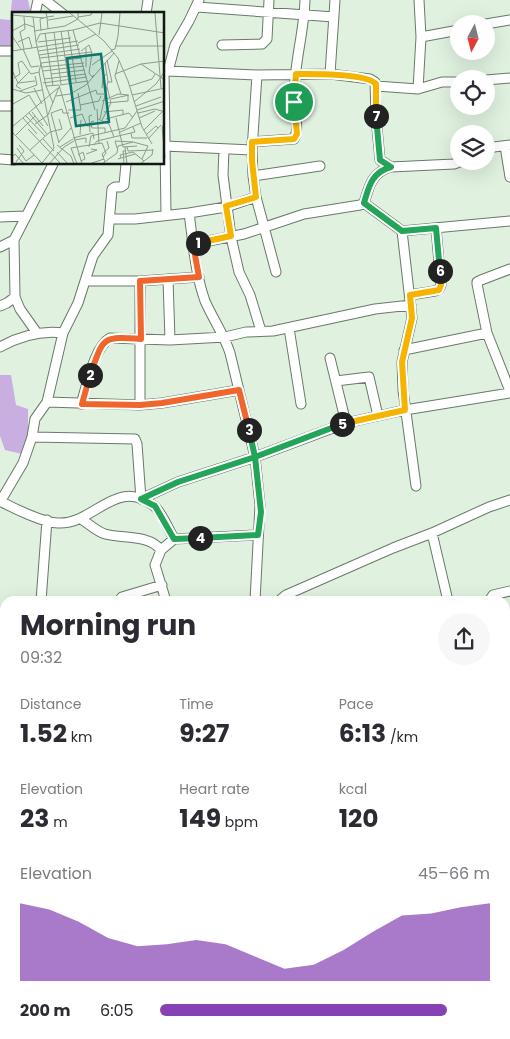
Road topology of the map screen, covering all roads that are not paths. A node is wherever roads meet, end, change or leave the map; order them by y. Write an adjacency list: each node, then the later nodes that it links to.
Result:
1 (45, 0): 7 (street)
2 (269, 0): 8 (street)
3 (305, 0): 9 (street)
4 (335, 0): 10 (street)
5 (419, 0): 14 (street)
6 (198, 3): 8 (street); 16 (street)
7 (60, 12)
8 (270, 12): 9 (street); 15 (street)
9 (304, 16): 10 (street); 17 (street)
10 (334, 17): 18 (street)
11 (510, 20): 12 (street)
12 (495, 22)
13 (450, 32): 14 (street)
14 (421, 38): 24 (street)
15 (222, 45)
16 (165, 71): 19 (street); 25 (street)
17 (296, 74): 18 (street); 19 (street); 26 (street)
18 (330, 74): 23 (street)
19 (257, 75): 26 (street)
20 (510, 78): 21 (street)
21 (495, 79)
22 (450, 82): 24 (street)
23 (376, 86): 24 (street); 34 (street)
24 (418, 89)
25 (165, 146): 29 (street); 41 (street)
26 (252, 146): 29 (street); 35 (street)
27 (508, 146): 28 (street); 36 (street)
28 (495, 148)
29 (224, 149): 39 (street)
30 (450, 164): 34 (street)
31 (52, 165): 42 (street)
32 (126, 165): 44 (street)
33 (320, 166): 35 (street)
34 (391, 167): 38 (street)
35 (253, 176): 37 (street)
36 (510, 177)
37 (256, 197): 39 (street); 46 (street)
38 (364, 203): 46 (street); 48 (street)
39 (226, 206): 40 (street); 49 (street)
40 (189, 213): 41 (street); 51 (street)
41 (166, 215): 44 (street)
42 (25, 216): 43 (street); 50 (street)
43 (0, 217)
44 (110, 219): 57 (street)
45 (510, 221): 47 (street)
46 (265, 226): 49 (street); 54 (street)
47 (436, 228): 48 (street); 60 (street)
48 (402, 231): 60 (street)
49 (231, 236): 51 (street); 63 (street)
50 (14, 240): 52 (street); 59 (street)
51 (193, 244): 55 (street)
52 (0, 247)
53 (510, 269): 66 (street)
54 (276, 272)
55 (199, 277): 56 (street); 67 (street)
56 (168, 279): 58 (street); 69 (street)
57 (85, 281): 58 (street); 65 (street)
58 (140, 281): 68 (street)
59 (15, 297): 61 (street); 64 (street)
60 (411, 300): 62 (street); 71 (street)
61 (0, 306)
62 (290, 328): 63 (street); 78 (street)
63 (261, 331): 67 (street)
64 (37, 333): 65 (street); 70 (street)
65 (63, 333): 76 (street)
66 (487, 333): 71 (street); 75 (street)
67 (225, 337): 69 (street); 74 (street)
68 (141, 339): 69 (street); 77 (street); 79 (street)
69 (170, 340)
70 (0, 347)
71 (404, 350): 80 (street)
72 (330, 358): 73 (street)
73 (336, 381): 81 (street); 82 (street)
74 (239, 390): 79 (street); 84 (street)
75 (510, 392): 80 (street)
76 (47, 402): 77 (street); 83 (street)
77 (82, 404): 79 (street)
78 (301, 404)
79 (140, 405)
80 (405, 410): 81 (street); 85 (street)
81 (378, 416): 82 (street)
82 (346, 423): 84 (street)
83 (32, 437): 86 (street); 88 (street)
84 (255, 457): 86 (street); 92 (street)
85 (416, 486)
86 (141, 499): 89 (street); 93 (street)
87 (510, 500): 91 (street)
88 (0, 502): 90 (street)
89 (81, 519): 90 (street); 94 (street)
90 (47, 520): 97 (street)
91 (432, 533): 101 (street); 102 (street)
92 (258, 535): 93 (street); 100 (street)
93 (174, 539): 94 (street)
94 (161, 550): 95 (street)
95 (162, 585): 98 (street); 99 (street)
96 (510, 591): 103 (street)
97 (41, 596)
98 (125, 596)
99 (165, 596)
100 (254, 596)
101 (285, 596)
102 (447, 596)
103 (492, 596)

